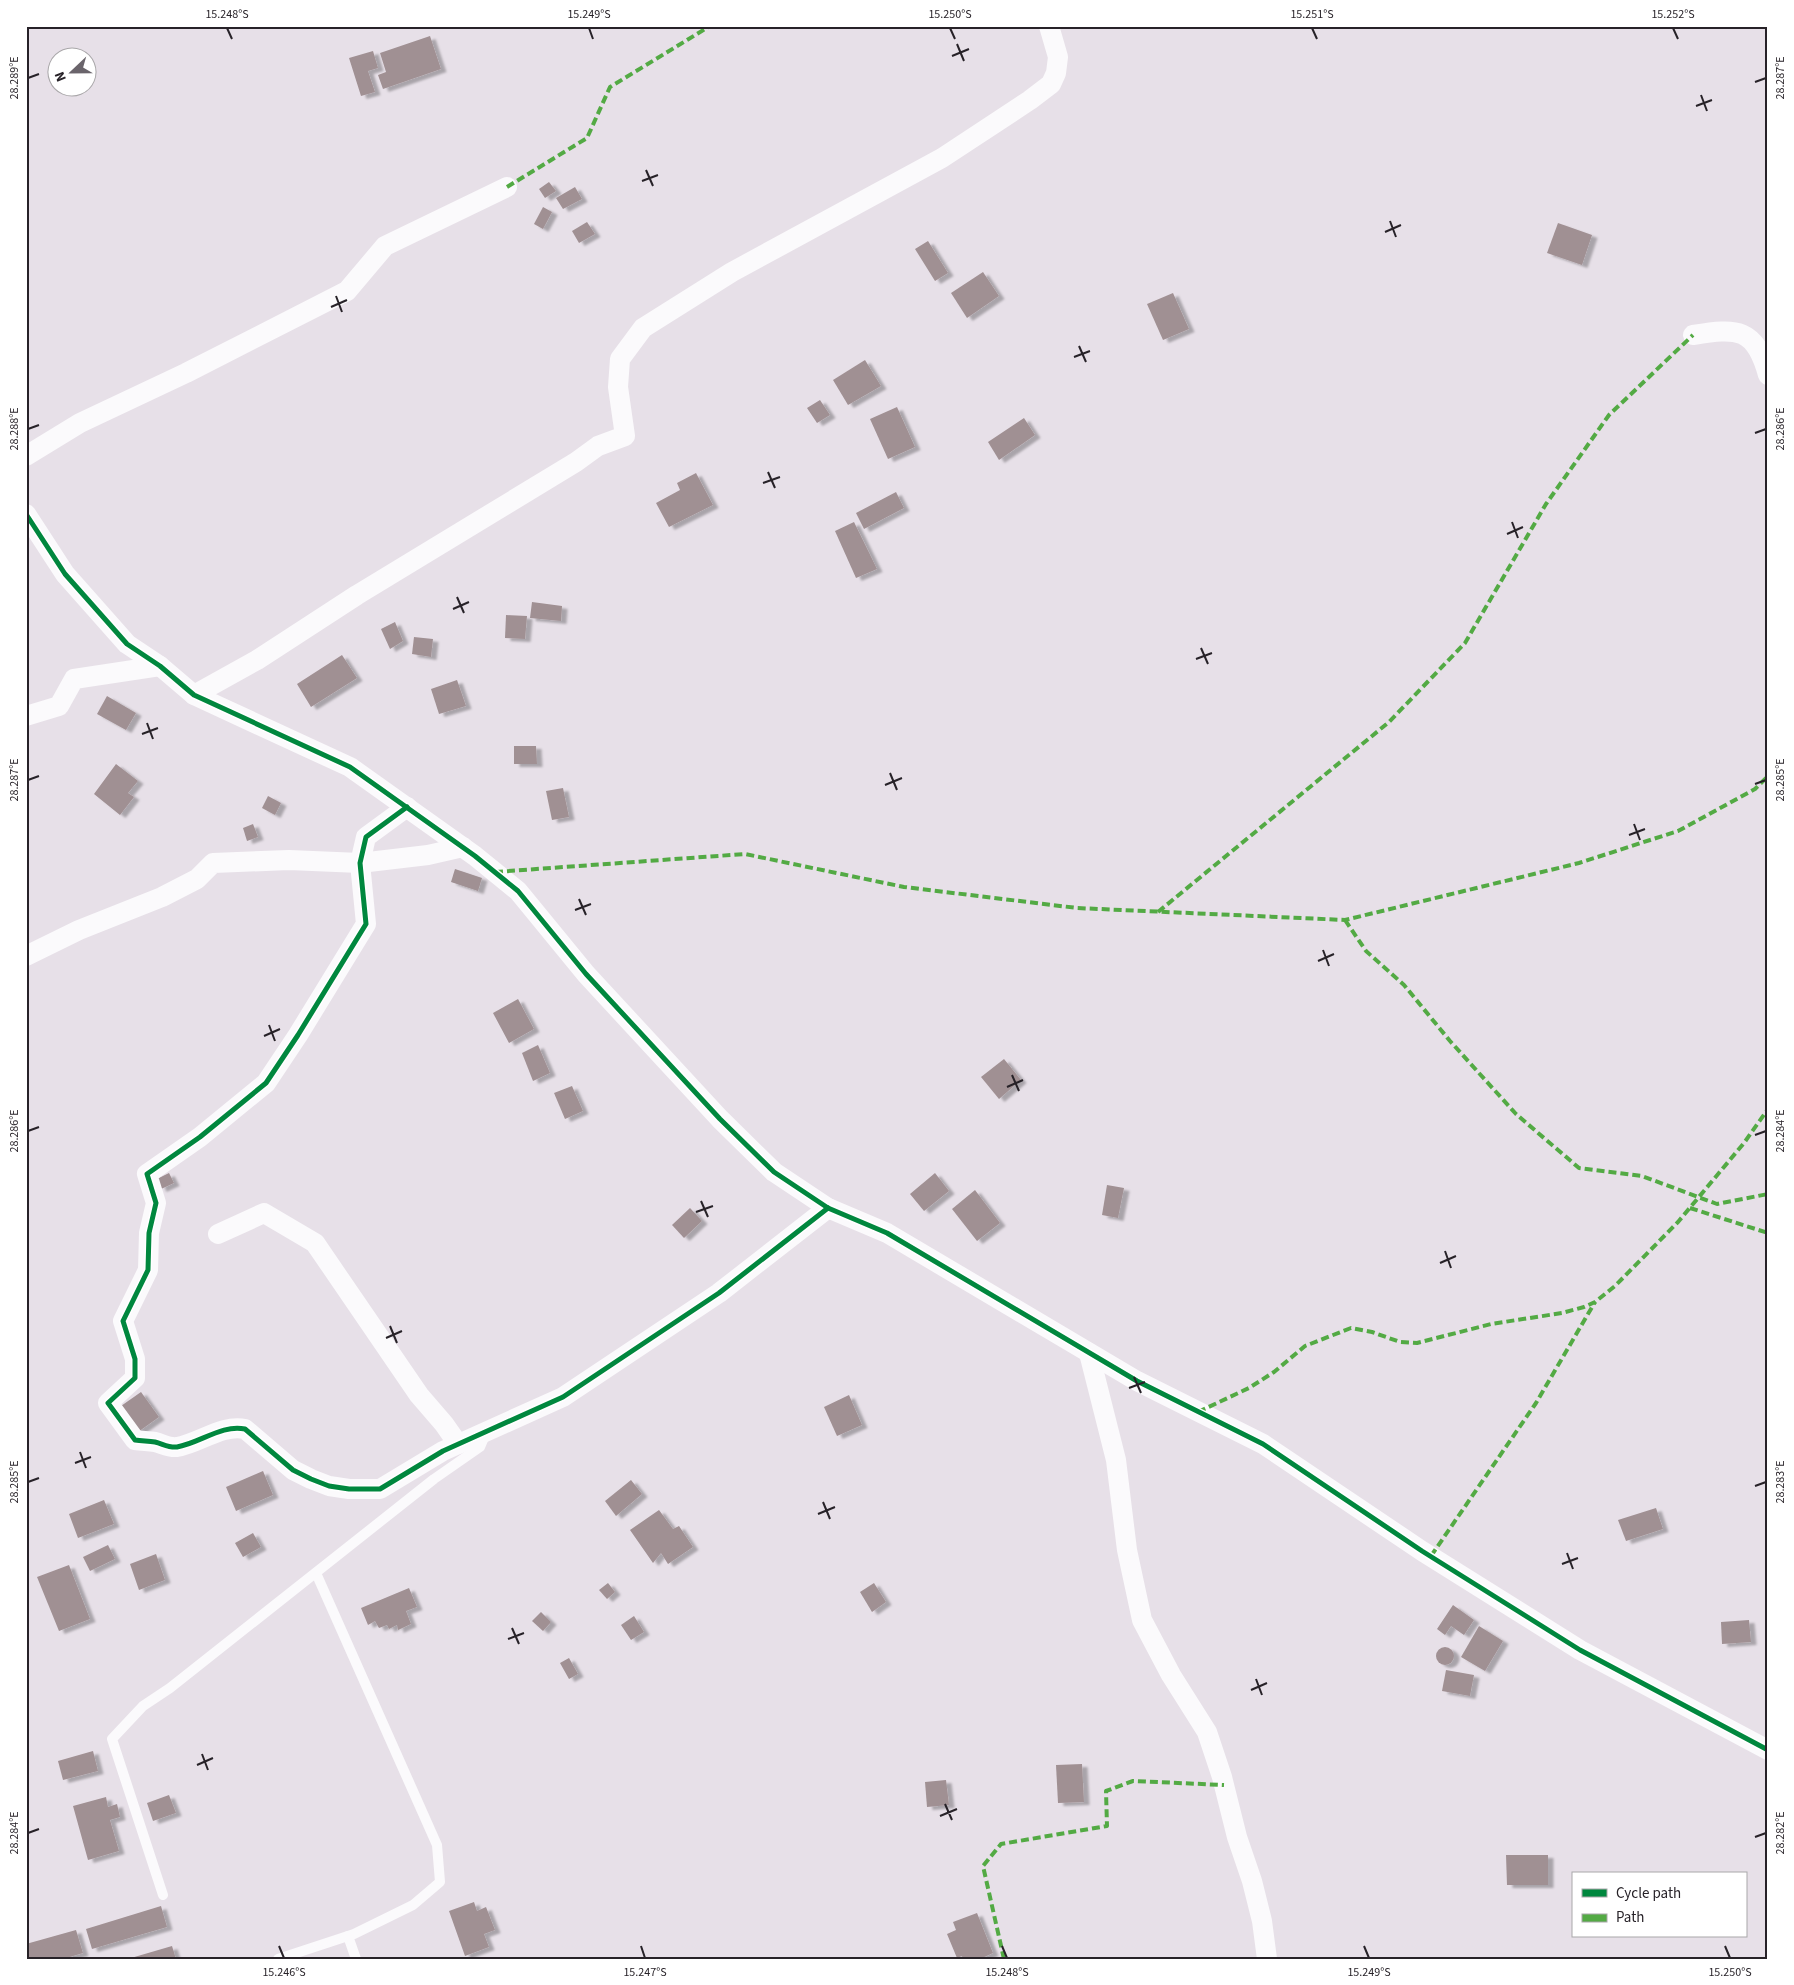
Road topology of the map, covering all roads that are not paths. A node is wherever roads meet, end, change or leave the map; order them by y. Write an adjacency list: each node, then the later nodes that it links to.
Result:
1 (1049, 26): 8 (street)
2 (507, 187): 5 (street)
3 (1694, 335): 4 (street)
4 (1768, 375)
5 (26, 456)
6 (26, 514): 7 (street)
7 (160, 666): 8 (street); 9 (street)
8 (194, 695): 10 (street)
9 (26, 716)
10 (407, 807): 11 (street); 12 (street)
11 (463, 847): 12 (street); 14 (street)
12 (360, 863): 13 (street); 18 (street)
13 (26, 956)
14 (828, 1208): 16 (street); 17 (street)
15 (218, 1234): 18 (street)
16 (1089, 1353): 20 (street); 25 (street)
17 (487, 1432): 18 (street); 19 (lane)
18 (458, 1444)
19 (316, 1572): 21 (lane); 22 (lane)
20 (1768, 1750)
21 (164, 1895)
22 (348, 1936): 23 (lane); 24 (lane)
23 (278, 1959)
24 (356, 1959)
25 (1267, 1959)

